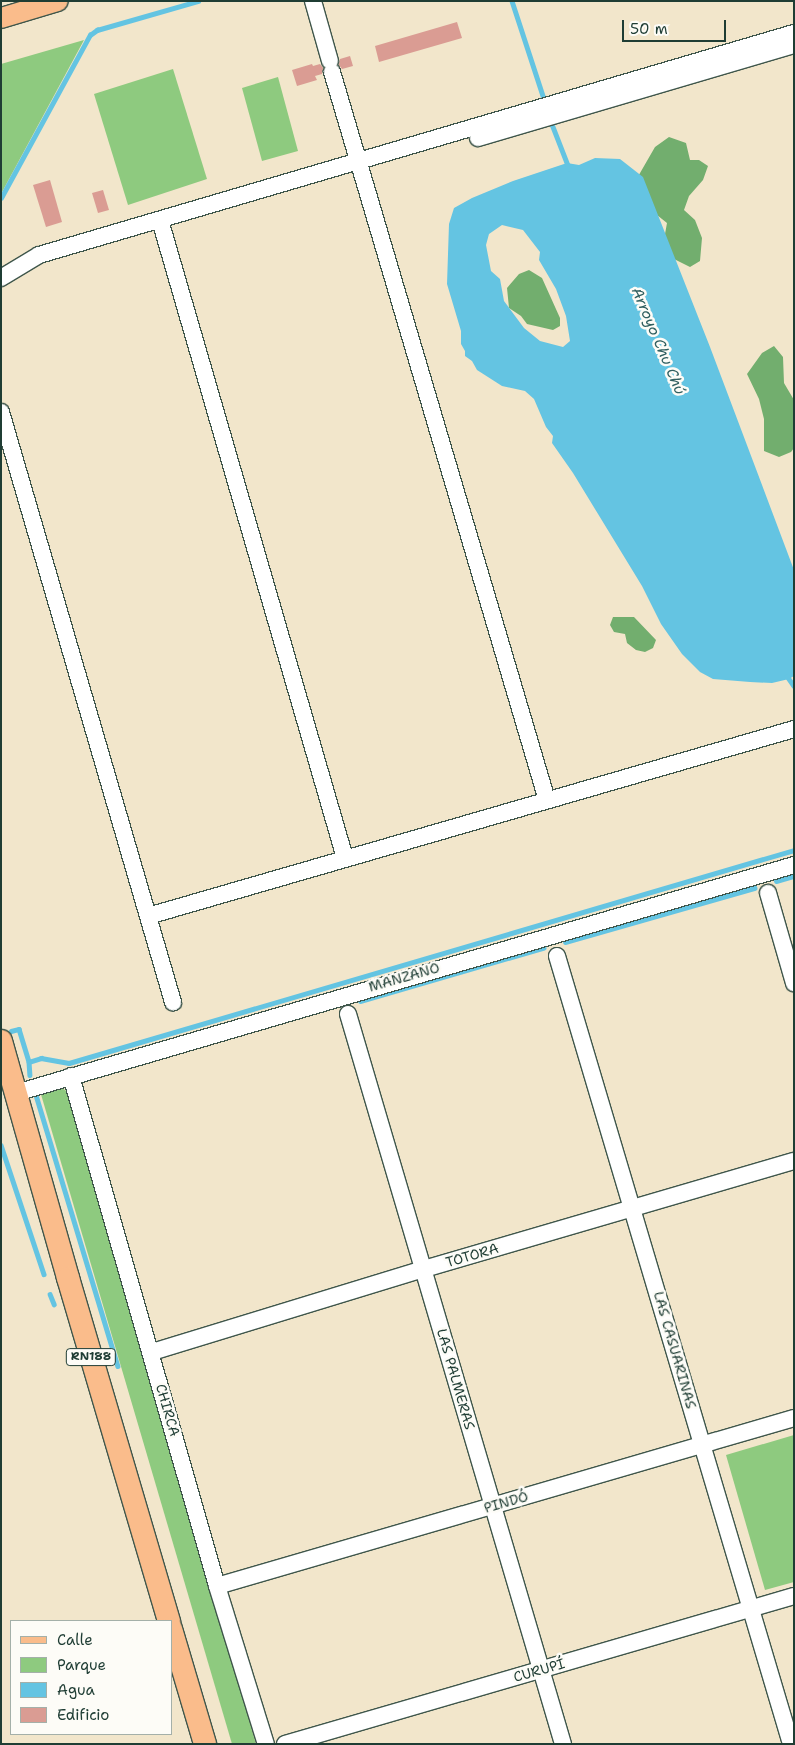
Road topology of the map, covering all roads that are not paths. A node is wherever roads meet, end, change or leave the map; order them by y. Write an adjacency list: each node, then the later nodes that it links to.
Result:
1 (58, 1): 3 (main road)
2 (313, 1): 7 (street)
3 (1, 18)
4 (794, 33): 6 (street)
5 (794, 45): 6 (street)
6 (548, 111): 7 (street)
7 (360, 167): 8 (street); 12 (street)
8 (161, 225): 9 (street); 13 (street)
9 (4, 276)
10 (1, 412): 16 (street)
11 (794, 729): 12 (street)
12 (546, 800): 13 (street)
13 (346, 858): 16 (street)
14 (794, 865): 22 (street, MANZANO)
15 (768, 893): 18 (street)
16 (148, 916): 19 (street)
17 (557, 956): 25 (street, LAS CASUARINAS)
18 (794, 983)
19 (173, 1002)
20 (348, 1014): 26 (street, LAS PALMERAS)
21 (1, 1041): 23 (highway, RN188)
22 (71, 1076): 23 (street, MANZANO); 27 (street, CHIRCA)
23 (16, 1093): 34 (highway, RN188)
24 (794, 1161): 25 (street, TOTORA)
25 (633, 1208): 26 (street, TOTORA); 29 (street, LAS CASUARINAS)
26 (424, 1269): 27 (street, TOTORA); 30 (street, LAS PALMERAS)
27 (152, 1352): 31 (street, CHIRCA)
28 (794, 1418): 29 (street, PINDÓ)
29 (702, 1444): 30 (street, PINDÓ); 33 (street, LAS CASUARINAS)
30 (492, 1506): 31 (street, PINDÓ); 36 (street, LAS PALMERAS)
31 (217, 1586): 38 (street, CHIRCA)
32 (794, 1596): 33 (street, CURUPÍ)
33 (751, 1609): 36 (street, CURUPÍ); 41 (street, LAS CASUARINAS)
34 (169, 1620)
35 (172, 1632): 37 (highway)
36 (542, 1670): 39 (street, CURUPÍ); 40 (street, LAS PALMERAS)
37 (205, 1744)
38 (266, 1744)
39 (285, 1744)
40 (563, 1744)
41 (791, 1744)

